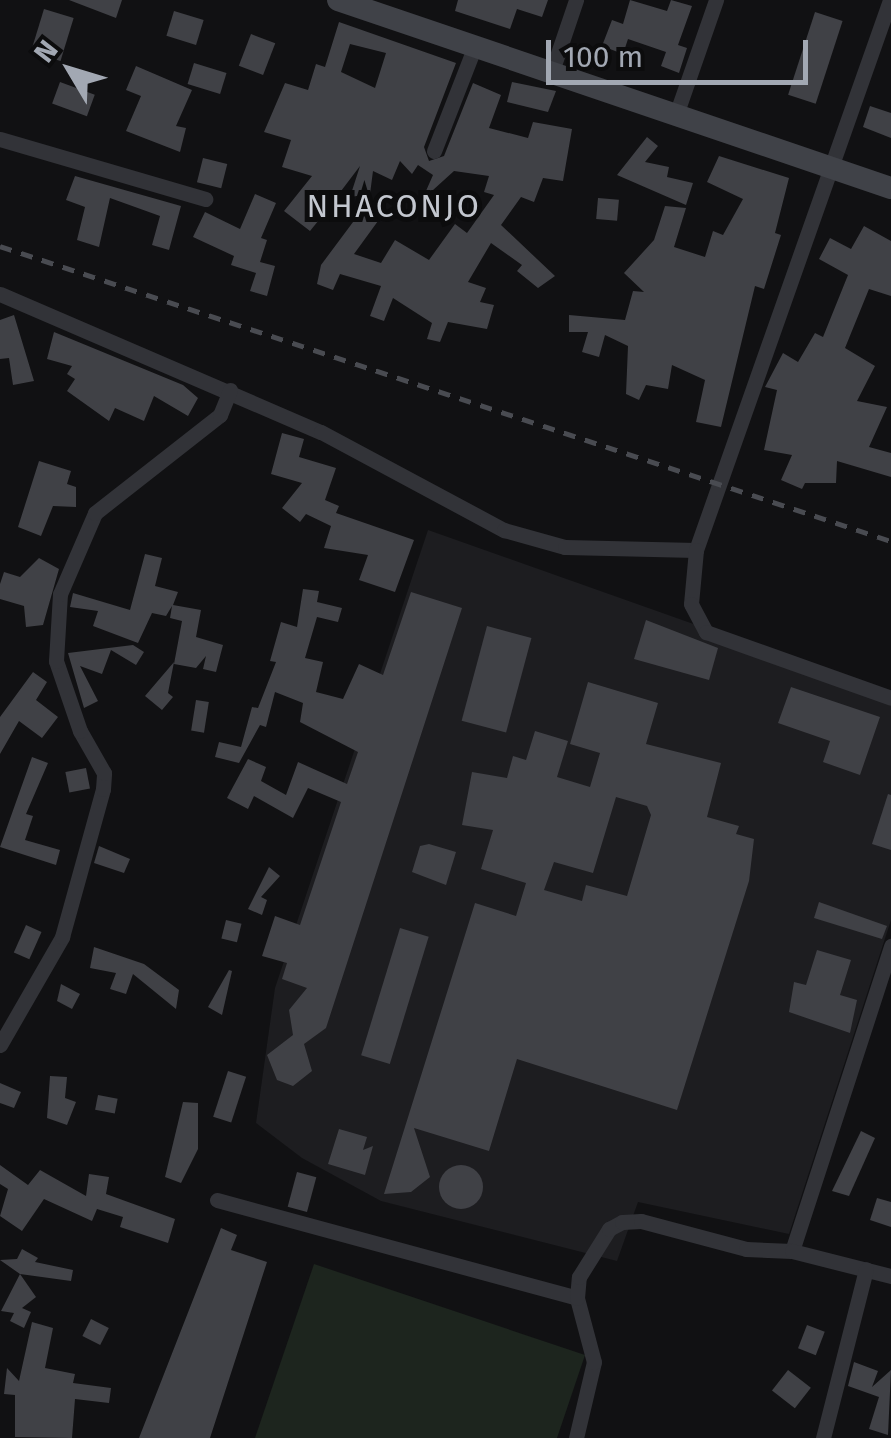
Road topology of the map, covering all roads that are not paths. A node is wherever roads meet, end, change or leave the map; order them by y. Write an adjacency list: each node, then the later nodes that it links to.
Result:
1 (338, 0): 5 (main road)
2 (576, 0): 6 (street)
3 (716, 0): 7 (street)
4 (890, 0): 10 (street)
5 (475, 46): 6 (main road); 9 (street)
6 (552, 72): 7 (main road)
7 (677, 112): 10 (main road)
8 (0, 139): 12 (street)
9 (434, 151)
10 (828, 168): 11 (main road); 15 (street)
11 (891, 188)
12 (205, 198)
13 (0, 294): 14 (street)
14 (230, 390): 15 (street); 18 (street)
15 (696, 550): 16 (street)
16 (891, 698)
17 (891, 946): 20 (street)
18 (0, 1045)
19 (217, 1200): 23 (street)
20 (792, 1251): 21 (street); 23 (street)
21 (866, 1269): 22 (street); 25 (street)
22 (891, 1276)
23 (577, 1298): 24 (street)
24 (576, 1438)
25 (823, 1438)

